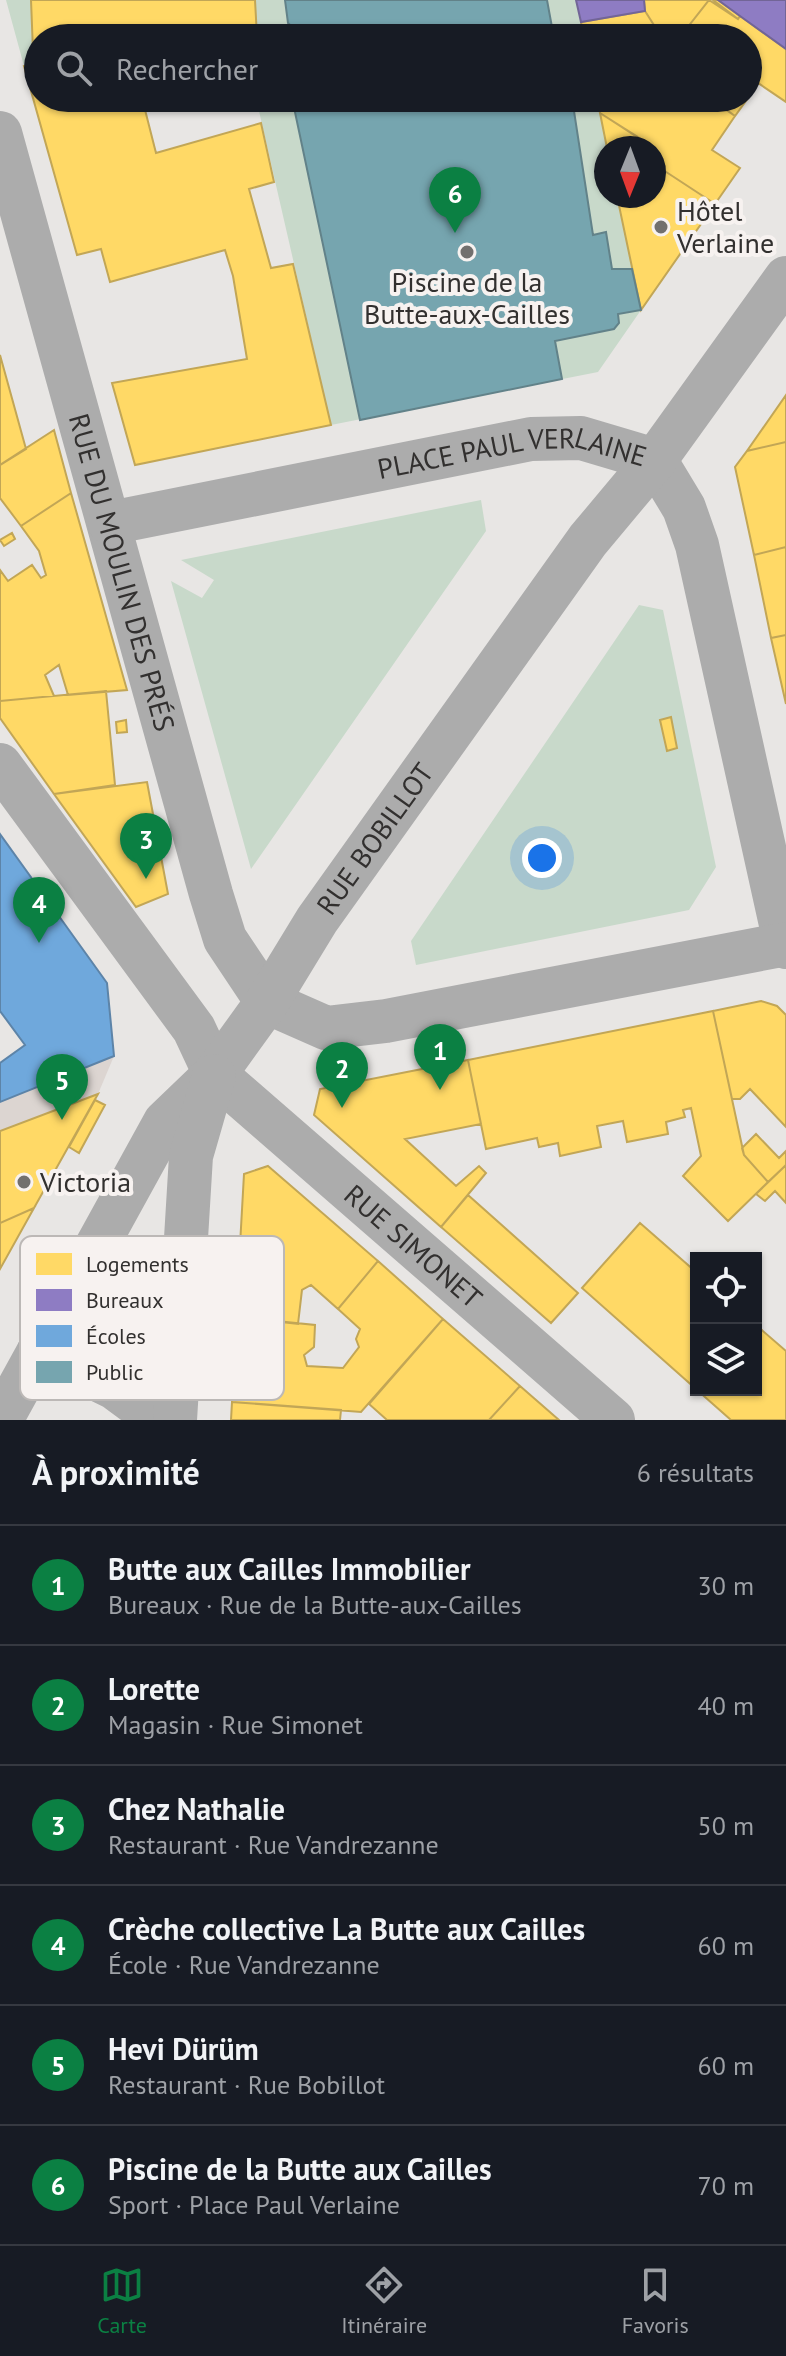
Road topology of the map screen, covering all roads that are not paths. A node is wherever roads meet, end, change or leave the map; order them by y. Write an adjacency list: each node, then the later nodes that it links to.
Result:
1 (0, 133): 4 (street, RUE DU MOULIN DES PRÉS)
2 (786, 278): 3 (street, RUE BOBILLOT)
3 (655, 460): 4 (street, PLACE PAUL VERLAINE); 6 (street, PLACE PAUL VERLAINE); 7 (street, RUE BOBILLOT)
4 (110, 523): 7 (street, RUE DU MOULIN DES PRÉS)
5 (0, 765): 8 (street)
6 (786, 945): 7 (street)
7 (267, 1002): 8 (street, RUE BOBILLOT)
8 (215, 1074): 9 (street, RUE BOBILLOT); 10 (street); 17 (street, RUE SIMONET)
9 (102, 1236)
10 (186, 1236)
11 (20, 1386): 14 (street, RUE BOBILLOT)
12 (131, 1400): 15 (street)
13 (176, 1400): 16 (street)
14 (1, 1420)
15 (158, 1420)
16 (175, 1420)
17 (613, 1420)

